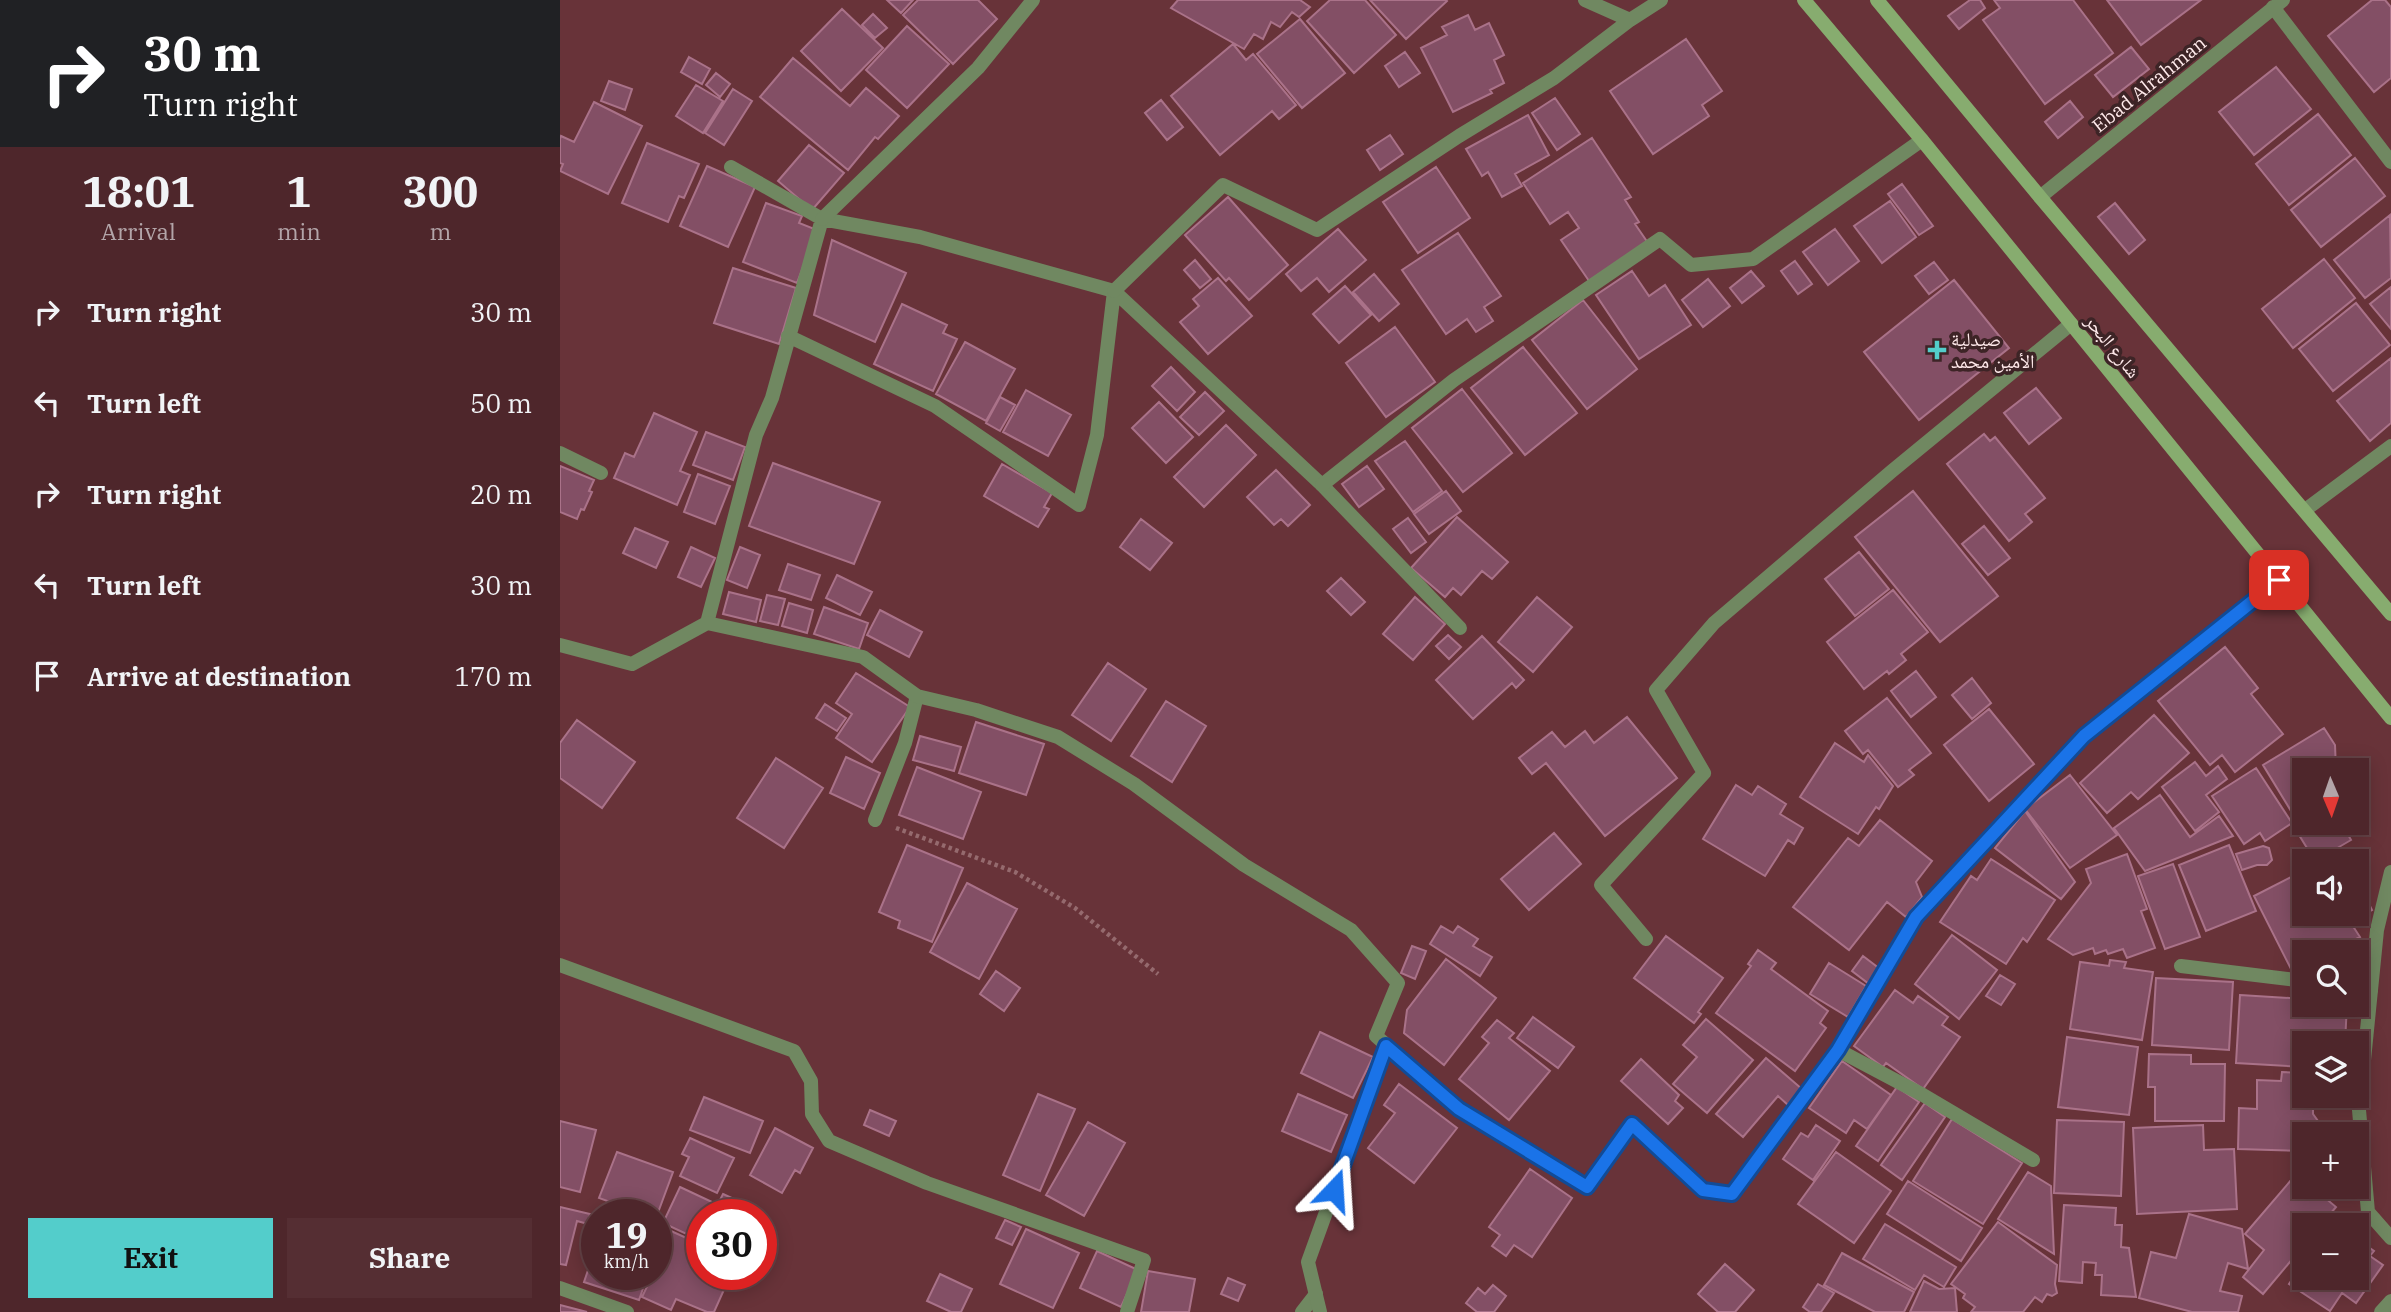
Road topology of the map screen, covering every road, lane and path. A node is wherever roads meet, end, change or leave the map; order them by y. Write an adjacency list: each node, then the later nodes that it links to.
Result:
1 (1033, 0): 12 (street)
2 (1585, 0): 7 (street)
3 (1661, 0): 7 (street)
4 (1804, 0): 8 (main road, شارع البحر)
5 (1877, 0): 11 (main road, شارع البحر)
6 (2278, 4): 9 (street); 11 (street, Ebad Alrahman)
7 (1630, 20): 13 (street)
8 (1922, 140): 14 (main road, شارع البحر); 19 (street)
9 (2391, 162)
10 (731, 167): 12 (street)
11 (2040, 197): 20 (main road, شارع البحر)
12 (822, 219): 13 (street); 15 (street)
13 (1114, 291): 15 (street); 19 (street)
14 (2071, 324): 21 (main road, شارع البحر); 30 (street)
15 (788, 336): 23 (street)
16 (2391, 446): 20 (street)
17 (560, 453): 18 (street)
18 (601, 473)
19 (1322, 485): 24 (street)
20 (2305, 510): 22 (main road, شارع البحر)
21 (2279, 580): 27 (main road, شارع البحر); 38 (street)
22 (2391, 614)
23 (707, 623): 25 (street); 26 (street)
24 (1460, 628)
25 (560, 645)
26 (917, 696): 28 (street); 37 (street)
27 (2391, 718)
28 (875, 820): 34 (path)
29 (2391, 872): 33 (street)
30 (1646, 939)
31 (560, 965): 45 (street)
32 (2181, 966): 35 (street)
33 (2369, 966)
34 (1158, 974)
35 (2292, 979)
36 (2363, 1017): 40 (street)
37 (1386, 1046): 38 (street); 42 (street)
38 (1838, 1050): 39 (street)
39 (2033, 1160)
40 (2391, 1238)
41 (560, 1288): 44 (street)
42 (1316, 1294): 46 (street); 47 (street)
43 (2391, 1301): 48 (street)
44 (627, 1312)
45 (1127, 1312)
46 (1302, 1312)
47 (1321, 1312)
48 (2381, 1312)

